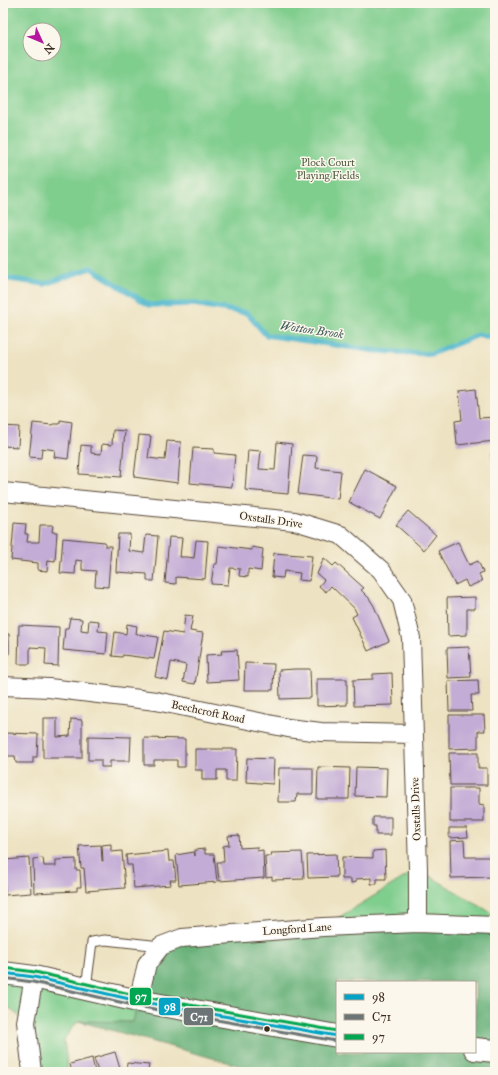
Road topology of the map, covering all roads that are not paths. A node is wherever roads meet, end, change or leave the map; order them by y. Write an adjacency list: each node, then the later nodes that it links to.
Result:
1 (3, 492): 3 (street, Oxstalls Drive)
2 (3, 686): 3 (street, Beechcroft Road)
3 (413, 734): 4 (street, Oxstalls Drive)
4 (418, 923): 5 (street, Longford Lane); 6 (street, Longford Lane)
5 (495, 926)
6 (161, 946): 9 (lane); 10 (street)
7 (3, 973): 8 (street)
8 (34, 977): 9 (street); 14 (street)
9 (86, 988): 10 (street)
10 (138, 1000): 11 (street)
11 (336, 1036)
12 (476, 1049): 13 (street)
13 (495, 1051)
14 (32, 1072)

